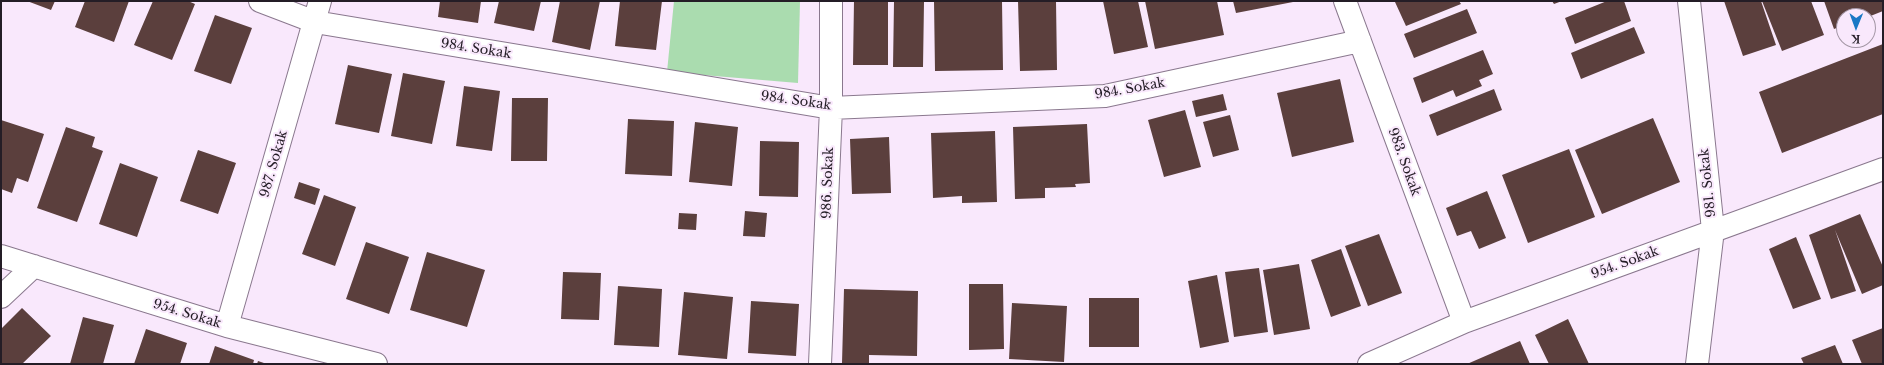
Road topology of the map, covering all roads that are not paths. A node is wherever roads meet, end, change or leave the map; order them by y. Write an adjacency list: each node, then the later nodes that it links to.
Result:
1 (260, 1): 6 (street, 984. Sokak)
2 (320, 1): 6 (street, 987. Sokak)
3 (831, 1): 8 (street, 986. Sokak)
4 (1345, 1): 7 (street, 983. Sokak)
5 (1689, 1): 10 (street, 981. Sokak)
6 (315, 22): 8 (street, 984. Sokak); 15 (street, 987. Sokak)
7 (1360, 41): 8 (street, 984. Sokak); 14 (street, 983. Sokak)
8 (831, 108): 17 (street, 986. Sokak)
9 (1883, 169): 10 (street, 954. Sokak)
10 (1713, 230): 14 (street, 954. Sokak); 19 (street, 981. Sokak)
11 (1, 256): 12 (street, 954. Sokak)
12 (34, 266): 13 (street); 15 (street, 954. Sokak)
13 (1, 297)
14 (1464, 322): 18 (street, 954. Sokak)
15 (227, 326): 16 (street, 954. Sokak)
16 (376, 364)
17 (820, 364)
18 (1369, 364)
19 (1697, 364)

